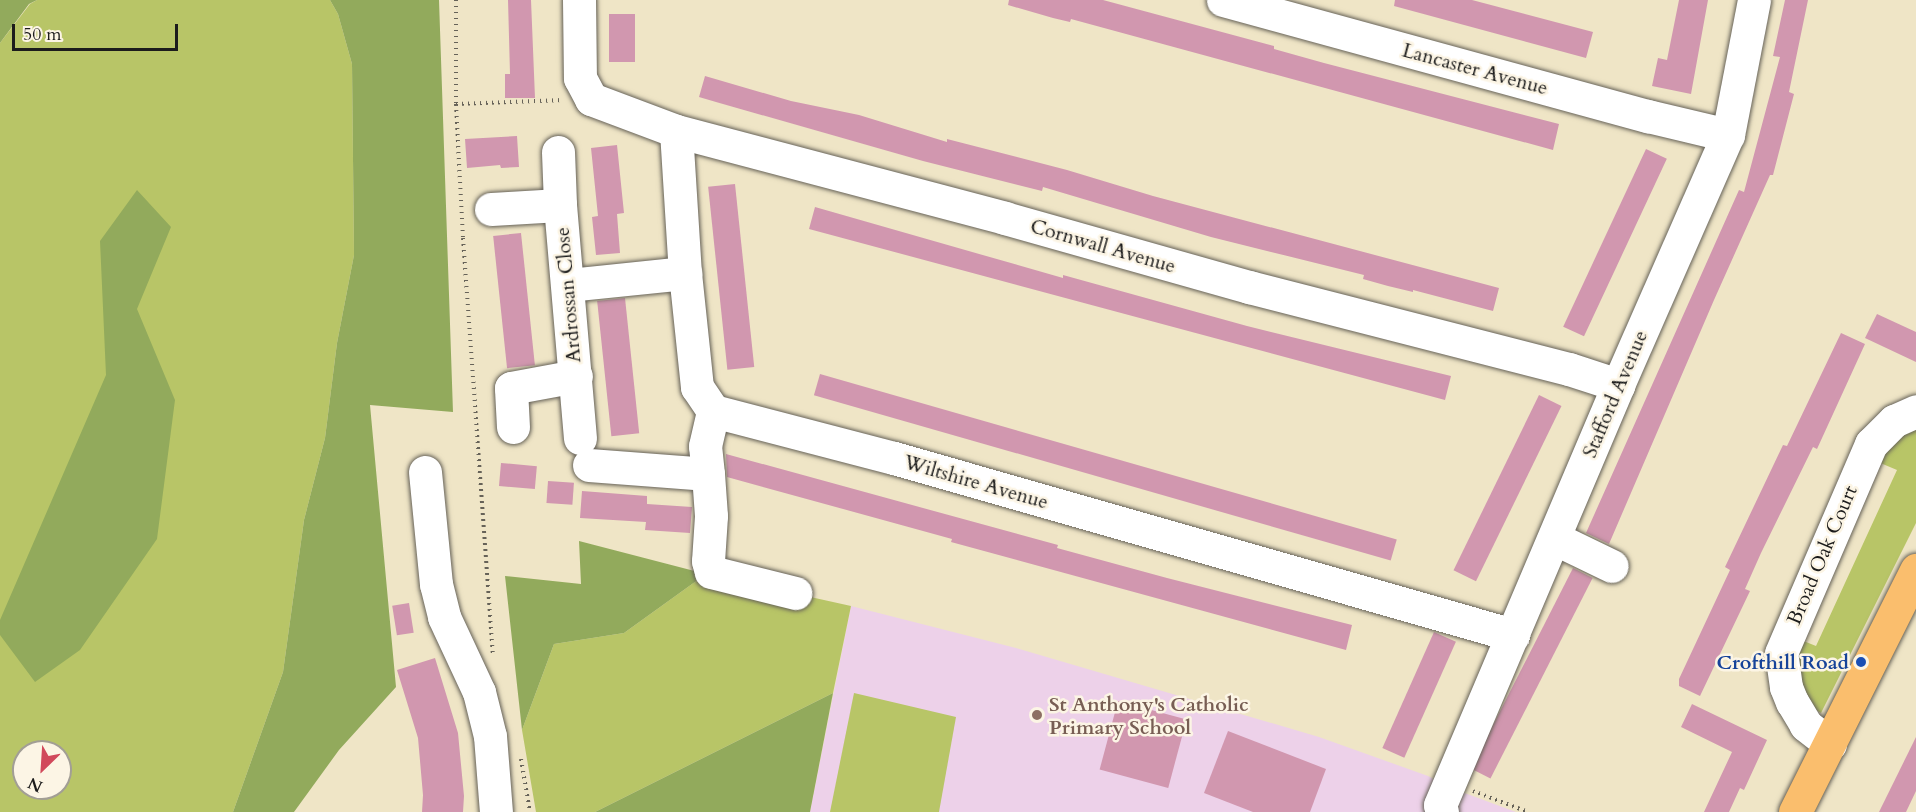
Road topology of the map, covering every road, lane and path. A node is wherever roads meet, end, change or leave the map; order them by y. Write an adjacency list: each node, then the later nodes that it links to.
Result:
1 (456, 0): 6 (path)
2 (579, 0): 5 (street)
3 (1223, 0): 8 (street, Lancaster Avenue)
4 (1754, 0): 8 (street, Stafford Avenue)
5 (591, 99): 6 (path); 7 (street, Cornwall Avenue)
6 (456, 104): 21 (path)
7 (676, 131): 12 (street); 15 (street, Cornwall Avenue)
8 (1728, 135): 15 (street, Stafford Avenue)
9 (558, 152): 10 (street, Ardrossan Close)
10 (560, 205): 11 (street); 13 (street, Ardrossan Close)
11 (491, 209)
12 (685, 273): 13 (street); 16 (street)
13 (569, 285): 14 (street, Ardrossan Close)
14 (576, 376): 18 (street); 20 (street, Ardrossan Close)
15 (1618, 386): 22 (street, Stafford Avenue)
16 (713, 411): 20 (street); 26 (street, Wiltshire Avenue)
17 (1916, 411): 27 (street, Broad Oak Court)
18 (513, 427)
19 (425, 472): 29 (street)
20 (708, 474): 25 (street)
21 (484, 522)
22 (1554, 538): 23 (street); 26 (street, Stafford Avenue)
23 (1612, 566)
24 (1916, 570): 27 (main road)
25 (795, 593)
26 (1513, 635): 28 (street, Stafford Avenue)
27 (1830, 744): 31 (main road)
28 (1446, 797): 30 (path)
29 (496, 812)
30 (1528, 812)
31 (1795, 812)

